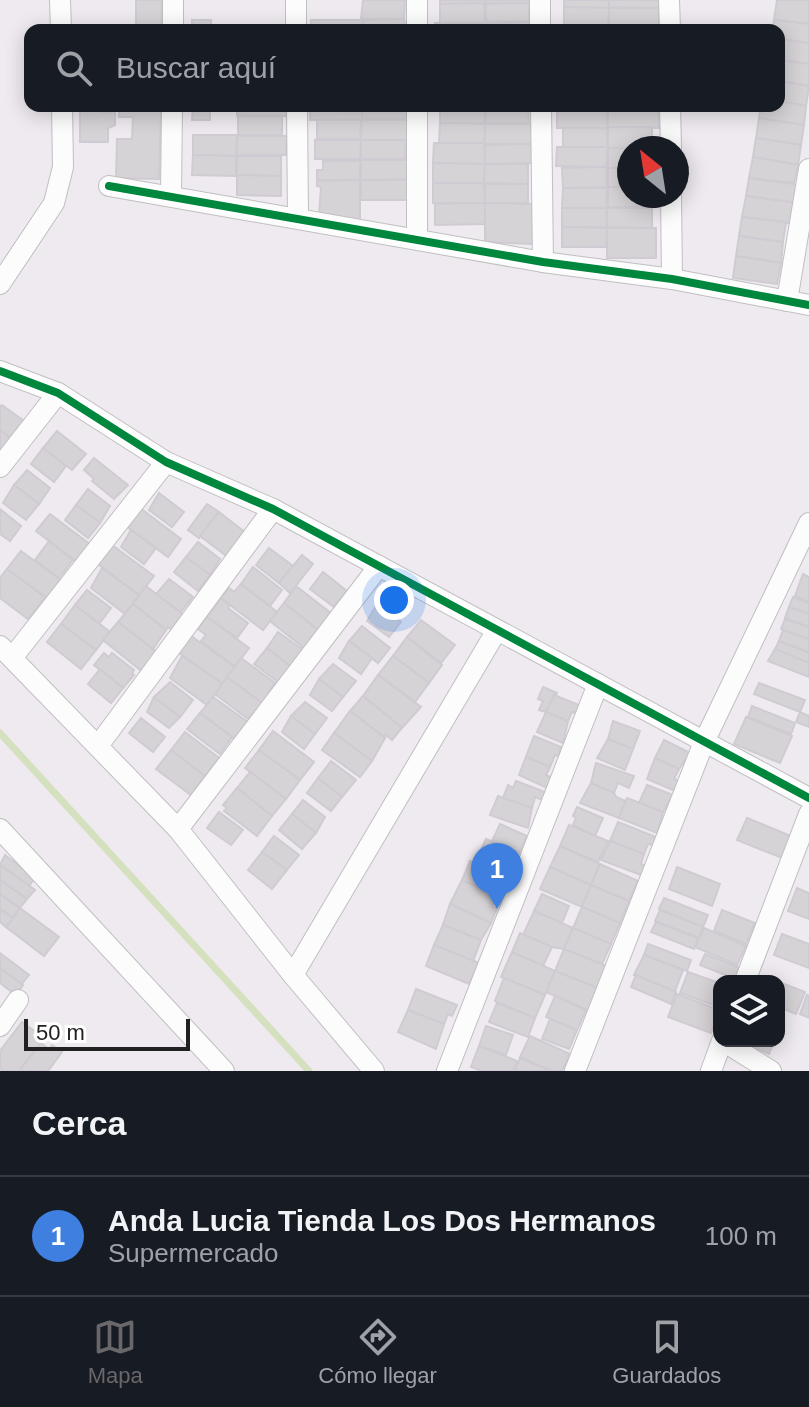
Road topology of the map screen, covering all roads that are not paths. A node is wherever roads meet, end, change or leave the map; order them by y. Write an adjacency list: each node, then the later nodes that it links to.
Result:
1 (60, 0): 7 (street)
2 (173, 0): 8 (street)
3 (296, 0): 9 (street)
4 (417, 0): 10 (street)
5 (540, 0): 11 (street)
6 (669, 0): 12 (street)
7 (61, 24)
8 (173, 24)
9 (296, 24)
10 (417, 24)
11 (540, 24)
12 (670, 24)
13 (62, 112): 28 (street)
14 (172, 112): 22 (street)
15 (297, 112): 24 (street)
16 (417, 112): 25 (street)
17 (541, 112): 26 (street)
18 (670, 112): 19 (street)
19 (671, 136)
20 (809, 169): 29 (street)
21 (109, 186): 22 (street)
22 (171, 195): 24 (street)
23 (671, 208): 27 (street)
24 (298, 218): 25 (street)
25 (417, 239): 26 (street)
26 (543, 262): 27 (street)
27 (672, 279): 29 (street)
28 (0, 284)
29 (787, 301): 30 (street)
30 (809, 305)
31 (0, 371): 32 (street)
32 (58, 393): 33 (street); 34 (street)
33 (166, 462): 35 (street); 39 (street)
34 (0, 467)
35 (273, 509): 37 (street); 42 (street)
36 (809, 523): 41 (street)
37 (379, 566): 38 (street); 46 (street)
38 (497, 630): 40 (street); 47 (street)
39 (6, 652): 42 (street)
40 (598, 684): 41 (street); 55 (street)
41 (704, 742): 43 (street); 56 (street)
42 (98, 746): 46 (street)
43 (809, 798)
44 (809, 814): 48 (street)
45 (0, 829): 53 (street)
46 (178, 829): 47 (street)
47 (293, 975): 54 (street)
48 (747, 975)
49 (18, 1000): 50 (street)
50 (0, 1026)
51 (721, 1047): 57 (street)
52 (733, 1047): 58 (street)
53 (218, 1068)
54 (374, 1071)
55 (447, 1071)
56 (575, 1071)
57 (711, 1071)
58 (771, 1071)

